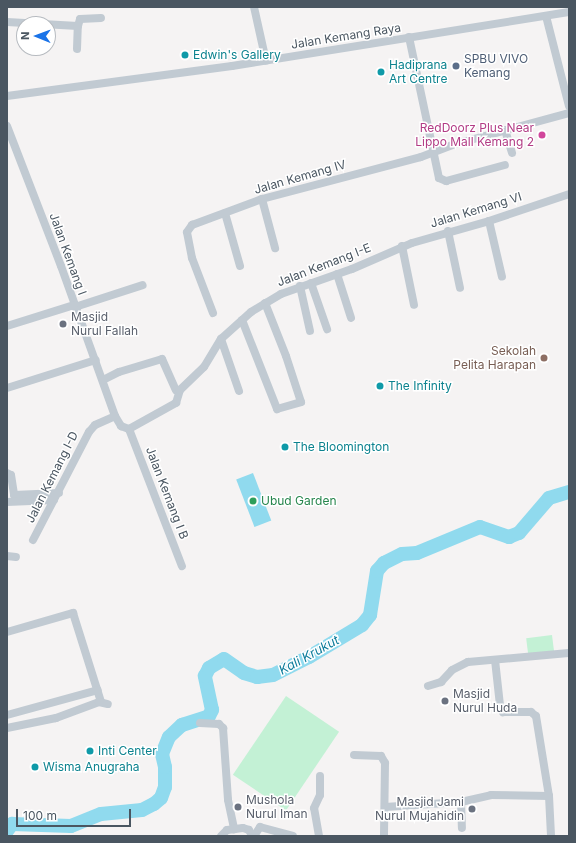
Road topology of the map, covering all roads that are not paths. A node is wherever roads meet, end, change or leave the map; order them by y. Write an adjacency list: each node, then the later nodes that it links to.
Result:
1 (254, 7): 9 (street)
2 (569, 12): 3 (street, Jalan Kemang Raya)
3 (546, 16): 7 (street, Jalan Kemang Raya); 11 (street)
4 (101, 18): 6 (street)
5 (7, 22): 6 (street)
6 (78, 26): 8 (street)
7 (409, 38): 9 (street, Jalan Kemang Raya); 15 (street)
8 (77, 49)
9 (266, 60): 10 (street, Jalan Kemang Raya)
10 (7, 96)
11 (569, 106)
12 (569, 113): 14 (street, Jalan Kemang IV)
13 (7, 126): 35 (street, Jalan Kemang I)
14 (505, 130): 15 (street, Jalan Kemang IV); 16 (street)
15 (435, 152): 17 (street); 19 (street, Jalan Kemang IV)
16 (512, 152)
17 (504, 165)
18 (569, 194): 21 (street, Jalan Kemang VI)
19 (262, 200): 20 (street, Jalan Kemang IV); 24 (street)
20 (225, 213): 26 (street); 36 (street, Jalan Kemang IV)
21 (489, 221): 22 (street, Jalan Kemang VI); 28 (street)
22 (448, 232): 23 (street, Jalan Kemang VI); 32 (street)
23 (402, 246): 25 (street, Jalan Kemang VI); 34 (street)
24 (275, 248)
25 (392, 252): 27 (street, Jalan Kemang I-E)
26 (240, 266)
27 (337, 274): 29 (street, Jalan Kemang I-E); 37 (street)
28 (502, 277)
29 (311, 283): 31 (street, Jalan Kemang I-E); 40 (street)
30 (143, 285): 35 (street)
31 (300, 286): 33 (street, Jalan Kemang I-E); 41 (street)
32 (460, 288)
33 (265, 303): 38 (street, Jalan Kemang I-E); 38 (street)
34 (414, 305)
35 (75, 306): 39 (street); 43 (street, Jalan Kemang I)
36 (213, 313)
37 (351, 318)
38 (242, 320): 42 (street, Jalan Kemang I-E)
39 (7, 326)
40 (327, 329)
41 (310, 331)
42 (221, 338): 47 (street); 49 (street, Jalan Kemang I-E)
43 (96, 360): 44 (street, Jalan Kemang I); 45 (street)
44 (102, 380): 46 (street); 48 (street, Jalan Kemang I)
45 (7, 388)
46 (176, 390)
47 (239, 390)
48 (115, 416): 49 (street, Jalan Kemang I); 51 (street, Jalan Kemang I-D)
49 (129, 429): 56 (street, Jalan Kemang I B)
50 (7, 473): 51 (street)
51 (57, 497): 52 (street); 53 (street, Jalan Kemang I-D)
52 (7, 502)
53 (33, 540)
54 (7, 556): 55 (street)
55 (16, 557)
56 (182, 566)
57 (7, 632): 61 (street)
58 (569, 653): 59 (street)
59 (495, 660): 60 (street); 67 (street)
60 (428, 686)
61 (98, 690): 62 (street); 64 (street)
62 (7, 715)
63 (200, 723): 70 (street)
64 (7, 728)
65 (354, 755): 69 (street)
66 (320, 776): 75 (street)
67 (549, 796): 68 (street); 77 (street)
68 (461, 802): 69 (street); 71 (street)
69 (385, 807): 76 (street)
70 (234, 828): 72 (street); 73 (street)
71 (462, 828)
72 (221, 836)
73 (253, 836): 74 (street)
74 (293, 836)
75 (319, 836)
76 (384, 836)
77 (551, 836)

